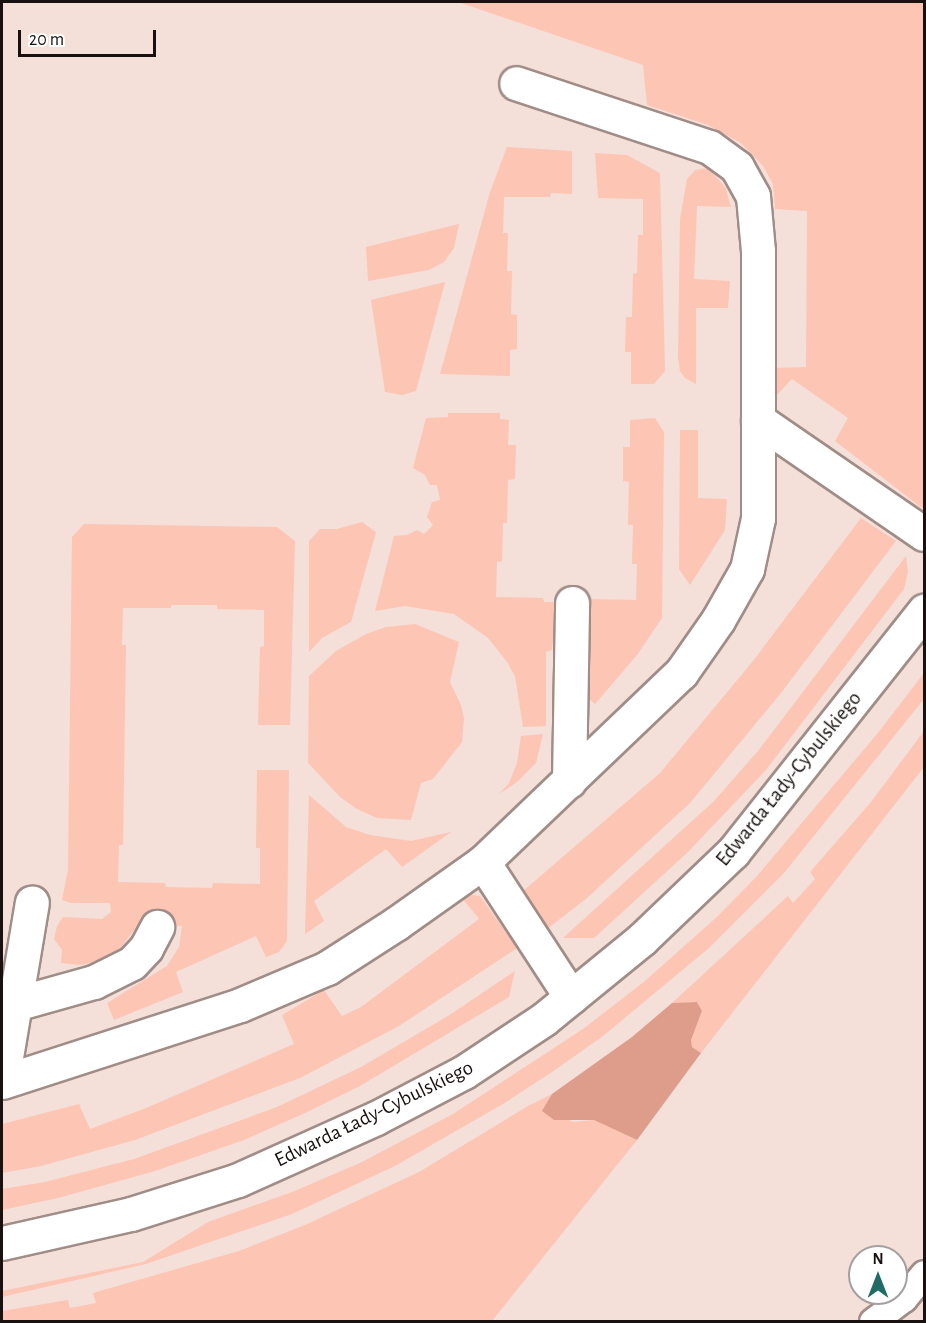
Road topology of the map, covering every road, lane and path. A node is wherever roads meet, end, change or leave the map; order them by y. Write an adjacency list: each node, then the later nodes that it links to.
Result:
1 (516, 82): 2 (street)
2 (758, 420): 3 (street); 6 (street)
3 (924, 534)
4 (572, 603): 6 (street)
5 (924, 611): 10 (street, Edwarda Łady-Cybulskiego)
6 (569, 781): 7 (street)
7 (483, 862): 10 (street); 12 (street)
8 (33, 902): 11 (street)
9 (157, 927): 11 (street)
10 (571, 997): 13 (street, Edwarda Łady-Cybulskiego)
11 (15, 1004): 12 (street)
12 (2, 1082)
13 (2, 1243)
14 (924, 1274): 15 (lane)
15 (873, 1322)

